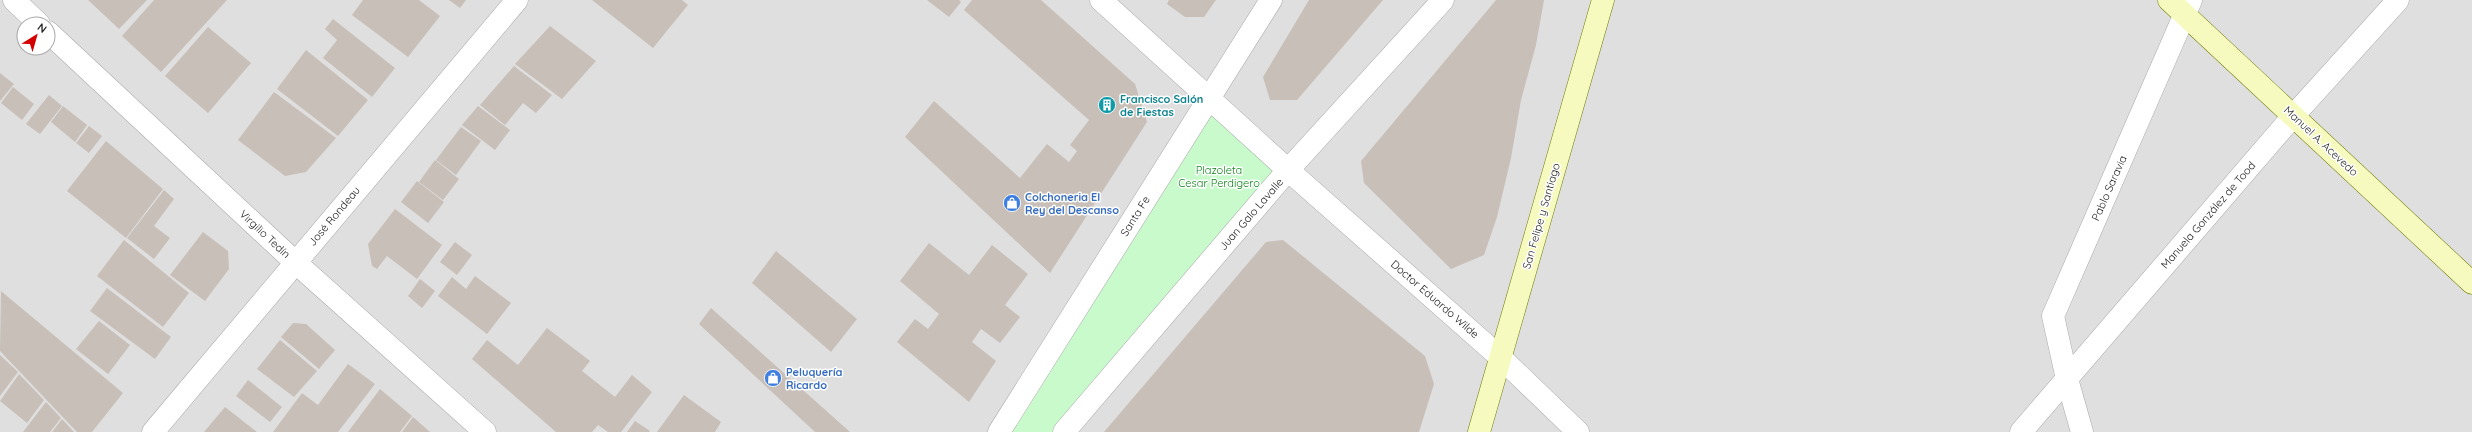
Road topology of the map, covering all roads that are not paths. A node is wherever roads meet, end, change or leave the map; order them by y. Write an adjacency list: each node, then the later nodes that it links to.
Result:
1 (14, 0): 10 (street)
2 (517, 0): 15 (street, José Rondeau)
3 (1101, 0): 12 (street, Doctor Eduardo Wilde)
4 (1271, 0): 12 (street, Santa Fe)
5 (1443, 0): 14 (street, Juan Galo Lavalle)
6 (1603, 0): 17 (street, San Felipe y Santiago)
7 (2169, 0): 9 (street, Manuel A. Acevedo)
8 (2398, 0): 13 (street, Manuela González de Tood)
9 (2188, 7): 13 (street, Manuel A. Acevedo); 18 (street, Pablo Saravia)
10 (31, 16)
11 (56, 39): 15 (street, Virgilio Tedín)
12 (1210, 98): 14 (street, Doctor Eduardo Wilde); 21 (street, Santa Fe)
13 (2294, 115): 16 (street, Manuel A. Acevedo); 18 (street, Manuela González de Tood)
14 (1288, 170): 17 (street, Doctor Eduardo Wilde); 22 (street, Juan Galo Lavalle)
15 (295, 262): 19 (street, José Rondeau); 20 (street, Virgilio Tedín)
16 (2472, 283)
17 (1501, 358): 23 (street, San Felipe y Santiago); 24 (street, Doctor Eduardo Wilde)
18 (2067, 379): 25 (street, Manuela González de Tood); 26 (street, Pablo Saravia)
19 (153, 432)
20 (485, 432)
21 (999, 432)
22 (1064, 432)
23 (1479, 432)
24 (1578, 432)
25 (2021, 432)
26 (2082, 432)

